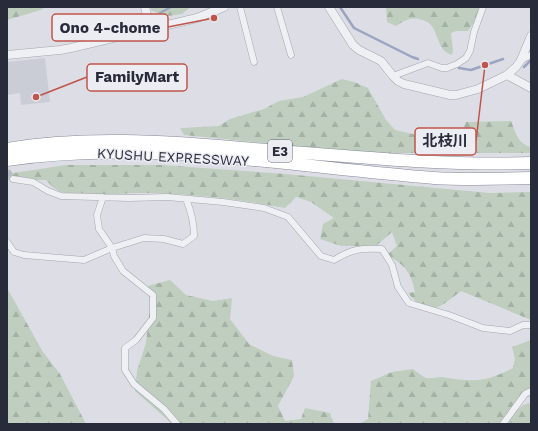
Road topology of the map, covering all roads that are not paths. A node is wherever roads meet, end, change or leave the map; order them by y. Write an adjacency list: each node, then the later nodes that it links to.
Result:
1 (145, 7): 7 (street)
2 (224, 7): 7 (street)
3 (240, 7): 13 (street)
4 (277, 7): 10 (street)
5 (329, 7): 15 (street)
6 (483, 7): 15 (street)
7 (150, 28): 9 (street)
8 (531, 36): 12 (street)
9 (7, 55)
10 (291, 55)
11 (531, 55): 12 (street)
12 (521, 60): 14 (street)
13 (254, 62)
14 (507, 75): 15 (street); 16 (street)
15 (393, 76)
16 (531, 88)
17 (7, 149): 19 (highway, KYUSHU EXPRESSWAY / E3)
18 (7, 160): 20 (highway, KYUSHU EXPRESSWAY / E3)
19 (531, 163)
20 (531, 178)
21 (13, 179): 22 (street)
22 (102, 197): 23 (street); 25 (street)
23 (186, 199): 25 (street); 26 (street)
24 (7, 242): 25 (street)
25 (112, 248): 28 (street)
26 (531, 325)
27 (531, 391): 29 (street)
28 (177, 424)
29 (503, 424)

